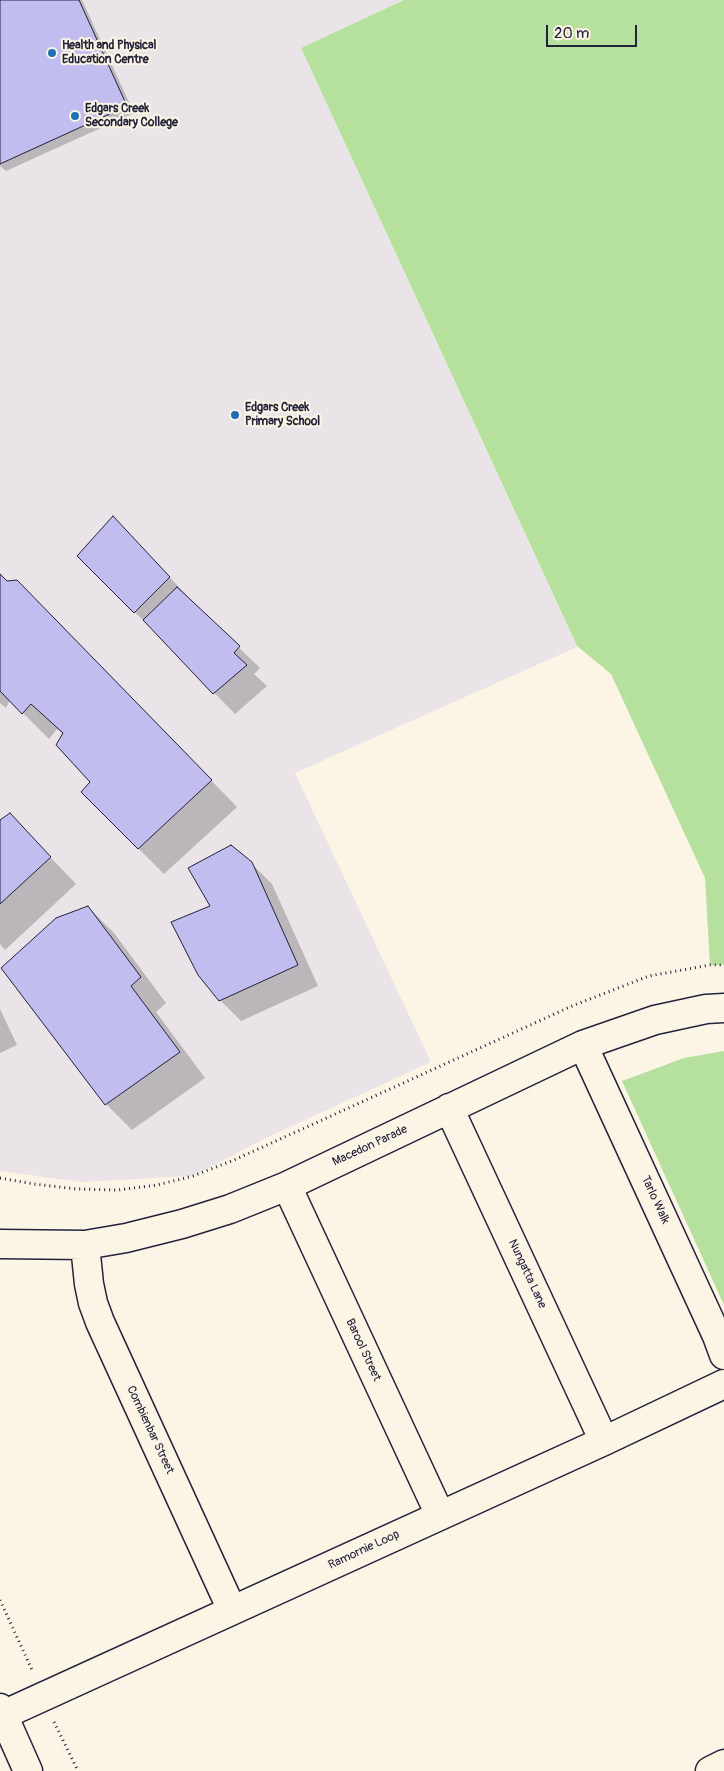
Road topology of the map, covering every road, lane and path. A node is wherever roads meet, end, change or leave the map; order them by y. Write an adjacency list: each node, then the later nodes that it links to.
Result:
1 (724, 965): 5 (path)
2 (724, 1008): 3 (street, Macedon Parade)
3 (584, 1045): 4 (street, Macedon Parade); 9 (street, Tarlo Walk)
4 (449, 1108): 6 (street, Macedon Parade); 11 (street, Nungatta Lane)
5 (0, 1178)
6 (287, 1186): 8 (street, Macedon Parade); 12 (street, Barool Street)
7 (2, 1242): 8 (street, Macedon Parade)
8 (85, 1244): 13 (street, Combienbar Street)
9 (724, 1356)
10 (724, 1384): 11 (street, Ramornie Loop)
11 (604, 1441): 12 (street, Ramornie Loop)
12 (440, 1515): 13 (street, Ramornie Loop)
13 (232, 1610): 14 (street, Ramornie Loop)
14 (2, 1711): 16 (street)
15 (724, 1764): 17 (street)
16 (28, 1771)
17 (710, 1771)

